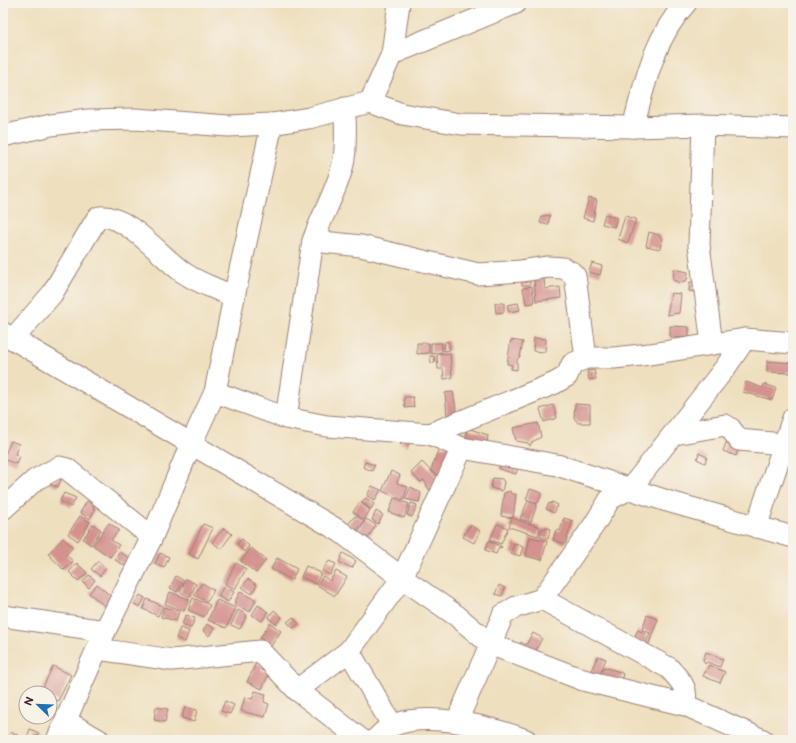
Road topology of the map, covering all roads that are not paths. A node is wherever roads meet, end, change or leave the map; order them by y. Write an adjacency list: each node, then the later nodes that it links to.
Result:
1 (399, 3): 4 (street)
2 (516, 3): 4 (street)
3 (686, 3): 9 (street)
4 (392, 54): 5 (street)
5 (370, 102): 6 (street); 9 (street)
6 (345, 108): 7 (street); 12 (street)
7 (272, 124): 11 (street); 13 (street)
8 (703, 125): 9 (street); 10 (street); 17 (street)
9 (633, 127)
10 (793, 128)
11 (5, 139)
12 (314, 241): 18 (street); 20 (street)
13 (234, 297): 14 (street); 19 (street)
14 (8, 336): 24 (street)
15 (745, 338): 16 (street); 17 (street); 23 (street)
16 (793, 343)
17 (712, 344): 18 (street)
18 (586, 358): 22 (street)
19 (215, 392): 20 (street); 24 (street)
20 (286, 418): 22 (street)
21 (793, 418): 25 (street)
22 (430, 434): 26 (street)
23 (675, 434): 25 (street); 27 (street)
24 (191, 444): 30 (street); 32 (street)
25 (783, 444): 29 (street)
26 (462, 448): 27 (street); 32 (street)
27 (631, 488): 29 (street); 33 (street)
28 (3, 509): 30 (street)
29 (756, 527): 31 (street)
30 (152, 537): 35 (street)
31 (793, 537)
32 (402, 578): 36 (street); 37 (street)
33 (542, 599): 36 (street); 39 (street)
34 (3, 616): 35 (street)
35 (102, 640): 38 (street); 40 (street)
36 (490, 644): 39 (street); 41 (street)
37 (349, 651): 38 (street); 42 (street)
38 (296, 690): 45 (street)
39 (685, 706): 48 (street)
40 (66, 721): 43 (street); 44 (street)
41 (457, 721): 42 (street); 47 (street)
42 (392, 725): 46 (street)
43 (57, 740)
44 (99, 740)
45 (362, 740)
46 (375, 740)
47 (526, 740)
48 (763, 740)

